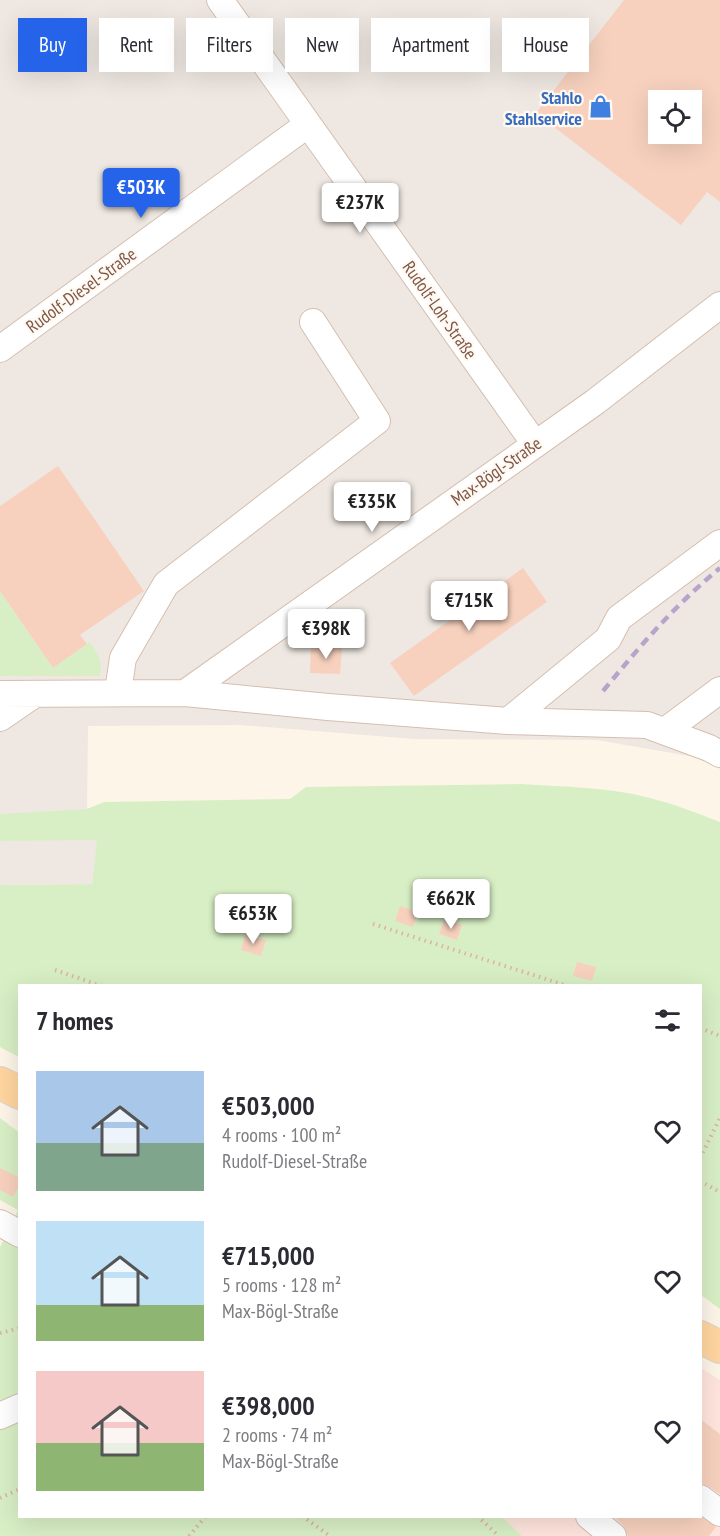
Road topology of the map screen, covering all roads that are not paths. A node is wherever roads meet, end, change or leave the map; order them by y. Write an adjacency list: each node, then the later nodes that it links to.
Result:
1 (220, 0): 2 (street, Rudolf-Loh-Straße)
2 (307, 125): 5 (street, Rudolf-Diesel-Straße); 6 (street, Rudolf-Loh-Straße)
3 (720, 304): 6 (street, Max-Bögl-Straße)
4 (313, 322): 9 (street)
5 (0, 349)
6 (535, 444): 10 (street, Max-Bögl-Straße)
7 (720, 543): 14 (street)
8 (720, 690): 15 (street)
9 (118, 692): 10 (street); 12 (street)
10 (185, 693): 14 (street)
11 (0, 694): 12 (street)
12 (35, 694): 13 (street)
13 (0, 718)
14 (508, 721): 15 (street)
15 (665, 731): 16 (street)
16 (720, 754)
17 (0, 1083): 18 (main road)
18 (18, 1092)
19 (0, 1223): 20 (street)
20 (18, 1233)
21 (702, 1337): 22 (main road)
22 (720, 1347)
23 (18, 1408): 24 (street)
24 (0, 1416)
25 (702, 1500): 26 (street)
26 (720, 1513)
27 (591, 1518): 28 (street)
28 (613, 1536)

